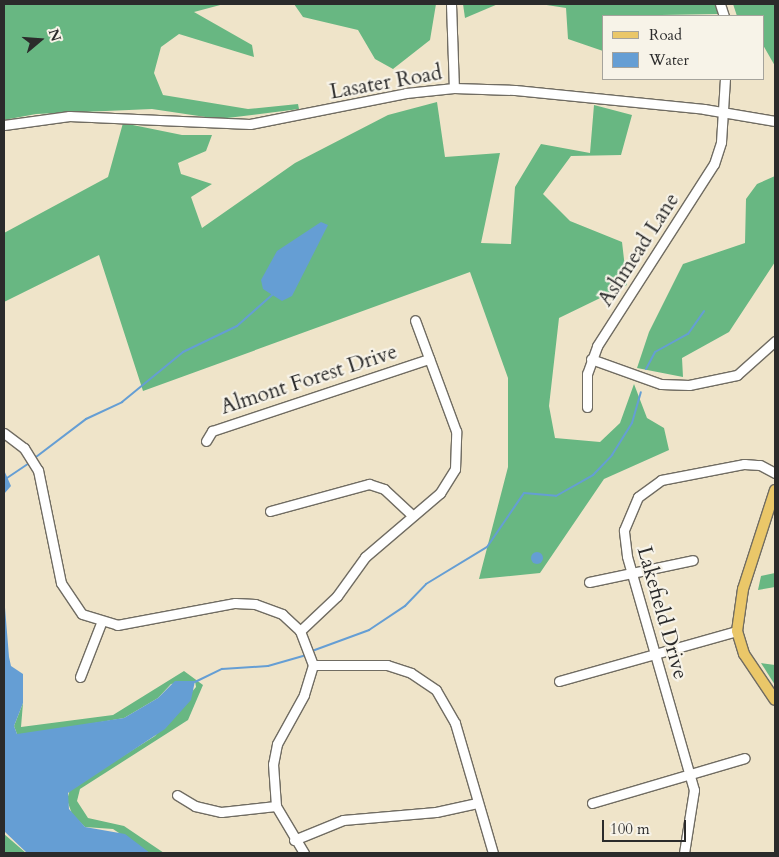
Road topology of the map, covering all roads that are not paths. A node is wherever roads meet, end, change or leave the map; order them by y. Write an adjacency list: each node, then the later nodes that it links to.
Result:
1 (451, 4): 3 (street)
2 (725, 80): 4 (street, Ashmead Lane)
3 (454, 88): 4 (street, Lasater Road); 6 (street, Lasater Road)
4 (725, 111): 5 (street, Lasater Road); 11 (street, Ashmead Lane)
5 (775, 121)
6 (4, 125)
7 (415, 320): 10 (street)
8 (775, 341): 9 (street)
9 (772, 352): 11 (street)
10 (429, 359): 14 (street, Almont Forest Drive); 18 (street)
11 (591, 359): 12 (street, Ashmead Lane)
12 (586, 407)
13 (4, 433): 22 (street)
14 (206, 441)
15 (775, 473): 20 (street, Lakefield Drive)
16 (775, 490): 23 (main road)
17 (270, 511): 18 (street)
18 (412, 515): 24 (street)
19 (693, 560): 20 (street)
20 (632, 573): 21 (street); 25 (street, Lakefield Drive)
21 (589, 582)
22 (101, 623): 24 (street); 27 (street)
23 (737, 630): 25 (street); 29 (main road)
24 (300, 631): 26 (street)
25 (656, 654): 28 (street); 31 (street, Lakefield Drive)
26 (313, 664): 33 (street); 35 (street)
27 (80, 677)
28 (559, 681)
29 (775, 700)
30 (745, 758): 31 (street)
31 (690, 774): 34 (street); 39 (street, Lakefield Drive)
32 (177, 795): 35 (street)
33 (477, 803): 36 (street); 38 (street)
34 (592, 803)
35 (276, 806): 36 (street)
36 (294, 840): 37 (street)
37 (304, 853)
38 (494, 853)
39 (684, 853)

